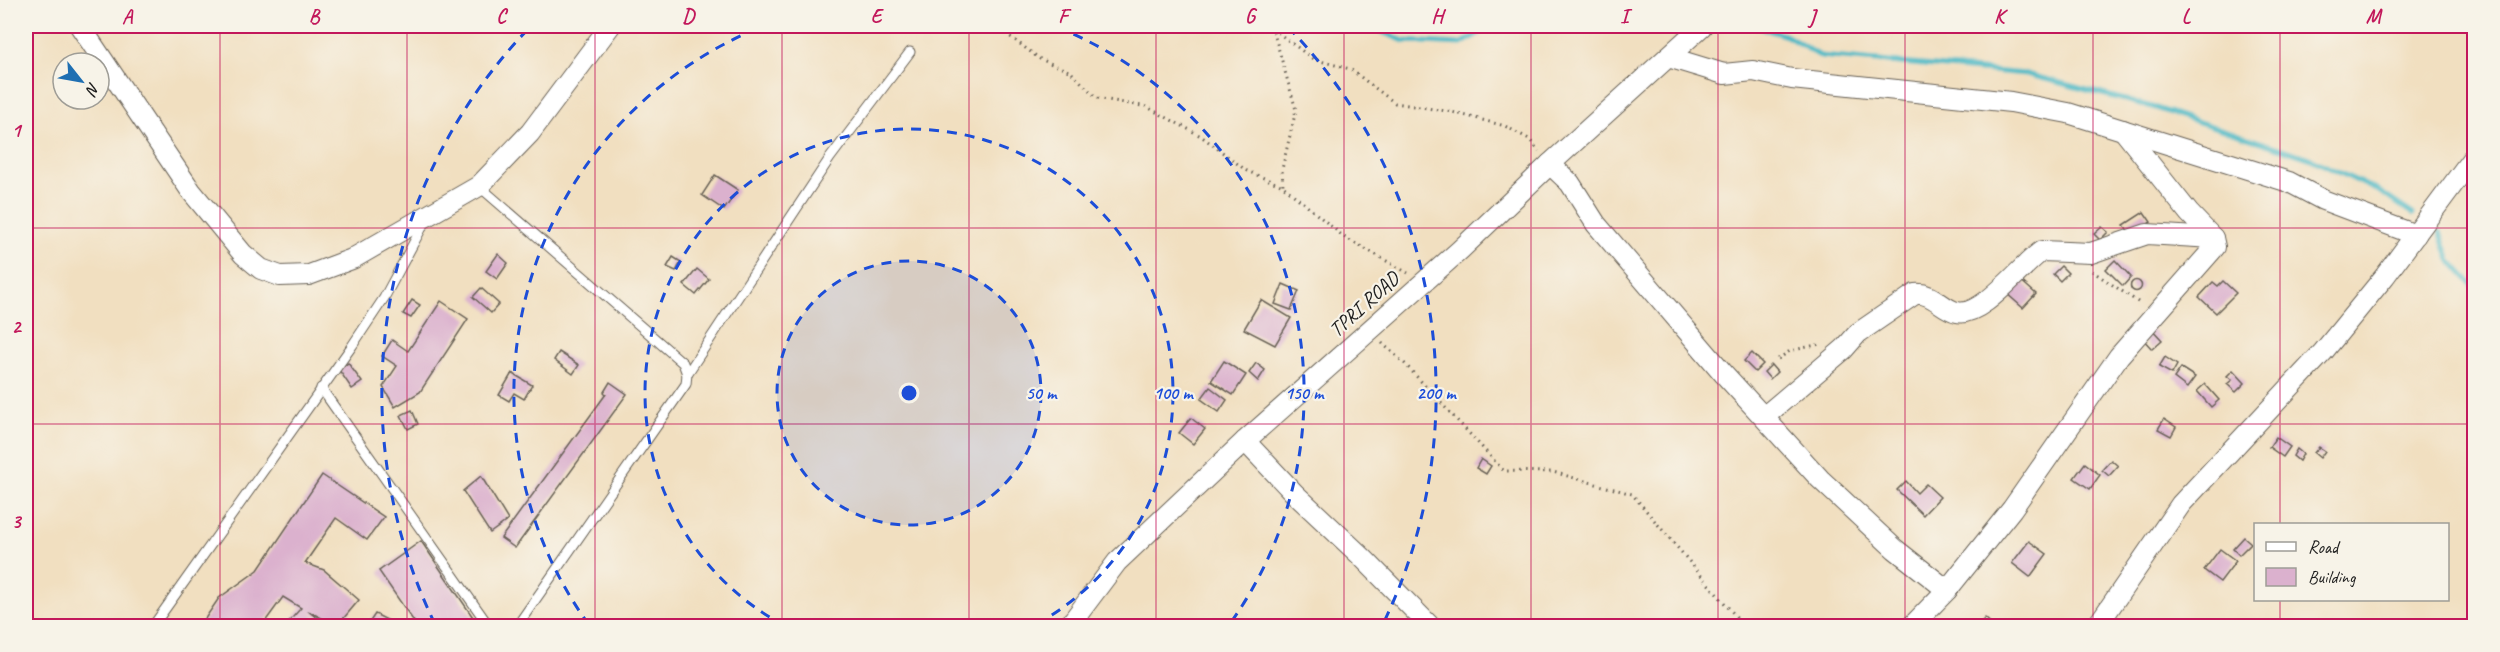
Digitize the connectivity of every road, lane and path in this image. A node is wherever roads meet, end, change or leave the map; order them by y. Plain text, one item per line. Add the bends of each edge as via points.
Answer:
1 (80, 26) edge
2 (610, 26) edge
3 (996, 26) edge
4 (1702, 26) edge
5 (1272, 27) edge
6 (910, 52) dead end
7 (1668, 57) junction
8 (2123, 130) junction
9 (2475, 156) edge
10 (1550, 164) junction
11 (479, 186) junction
12 (1283, 186) junction
13 (429, 215) junction
14 (2416, 236) junction
15 (2213, 238) junction
16 (2084, 268) dead end
17 (1424, 282) junction
18 (2155, 313) junction
19 (1369, 332) junction
20 (1823, 344) dead end
21 (1778, 359) dead end
22 (687, 374) junction
23 (321, 387) junction
24 (1765, 416) junction
25 (1245, 441) junction
26 (1947, 590) junction
27 (153, 627) edge
28 (489, 627) edge
29 (517, 627) edge
30 (1069, 627) edge
31 (1430, 627) edge
32 (1744, 627) edge
33 (1912, 627) edge
34 (2097, 627) edge

1 - 13 street via 191,191 243,254 261,269 280,276 309,275 352,260
2 - 11 street via 530,133
3 - 12 path via 1040,59 1071,72 1097,98 1147,107 1201,136 1246,171
4 - 7 street, TPRI ROAD
5 - 10 path via 1313,59 1350,69 1395,103 1505,126 1529,139
5 - 12 path via 1296,110 1282,169
6 - 22 lane via 830,158
7 - 8 street via 1724,74 1753,71 1792,79 2011,102 2068,113
7 - 10 street, TPRI ROAD
8 - 14 street via 2289,182 2323,200
8 - 15 street
9 - 14 street
10 - 17 street, TPRI ROAD
10 - 24 street via 1570,183 1596,224 1724,374
11 - 13 street
11 - 22 lane via 683,363
12 - 17 path via 1344,237
13 - 23 lane via 384,298
14 - 34 street via 2323,352 2181,504
15 - 18 street via 2215,247 2210,255
15 - 24 street via 2147,234 2091,253 2042,251 1986,301 1964,312 1952,310 1925,294 1915,294 1858,333
16 - 18 path
17 - 19 street, TPRI ROAD
18 - 26 street via 2119,356 2012,509
19 - 25 street, TPRI ROAD
19 - 32 path via 1405,364 1504,471 1553,472 1632,494
20 - 21 path via 1790,351
22 - 29 lane via 686,384
23 - 27 lane
23 - 28 lane
24 - 26 street via 1854,513
25 - 30 street, TPRI ROAD via 1117,562
25 - 31 street
26 - 33 street

